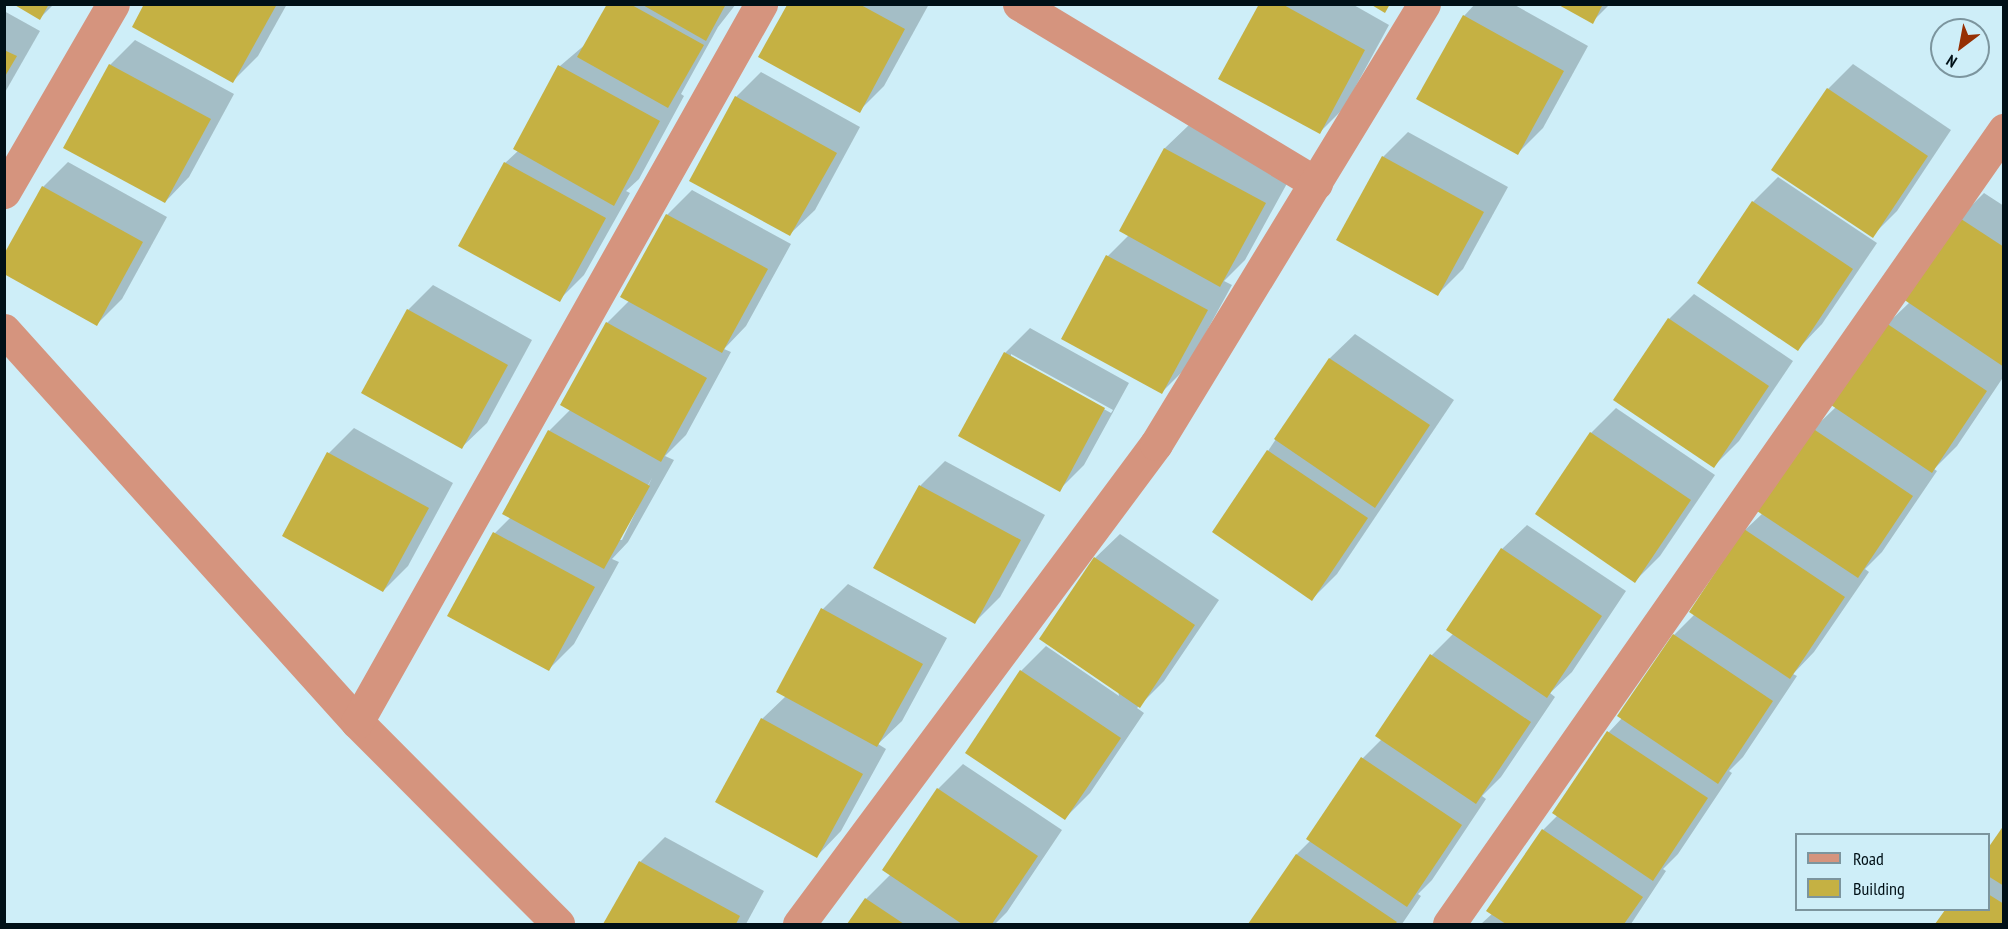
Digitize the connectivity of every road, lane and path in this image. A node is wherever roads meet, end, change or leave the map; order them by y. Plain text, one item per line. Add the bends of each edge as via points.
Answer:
1 (113, 4) edge
2 (760, 4) edge
3 (1019, 4) edge
4 (1424, 4) edge
5 (2004, 130) edge
6 (1316, 183) junction
7 (4, 192) edge
8 (4, 330) edge
9 (357, 722) junction
10 (558, 924) edge
11 (799, 924) edge
12 (1449, 924) edge

1 - 7 street
2 - 9 street
3 - 6 street
4 - 6 street
5 - 12 street
6 - 11 street via 1156,444
8 - 9 street
9 - 10 street

